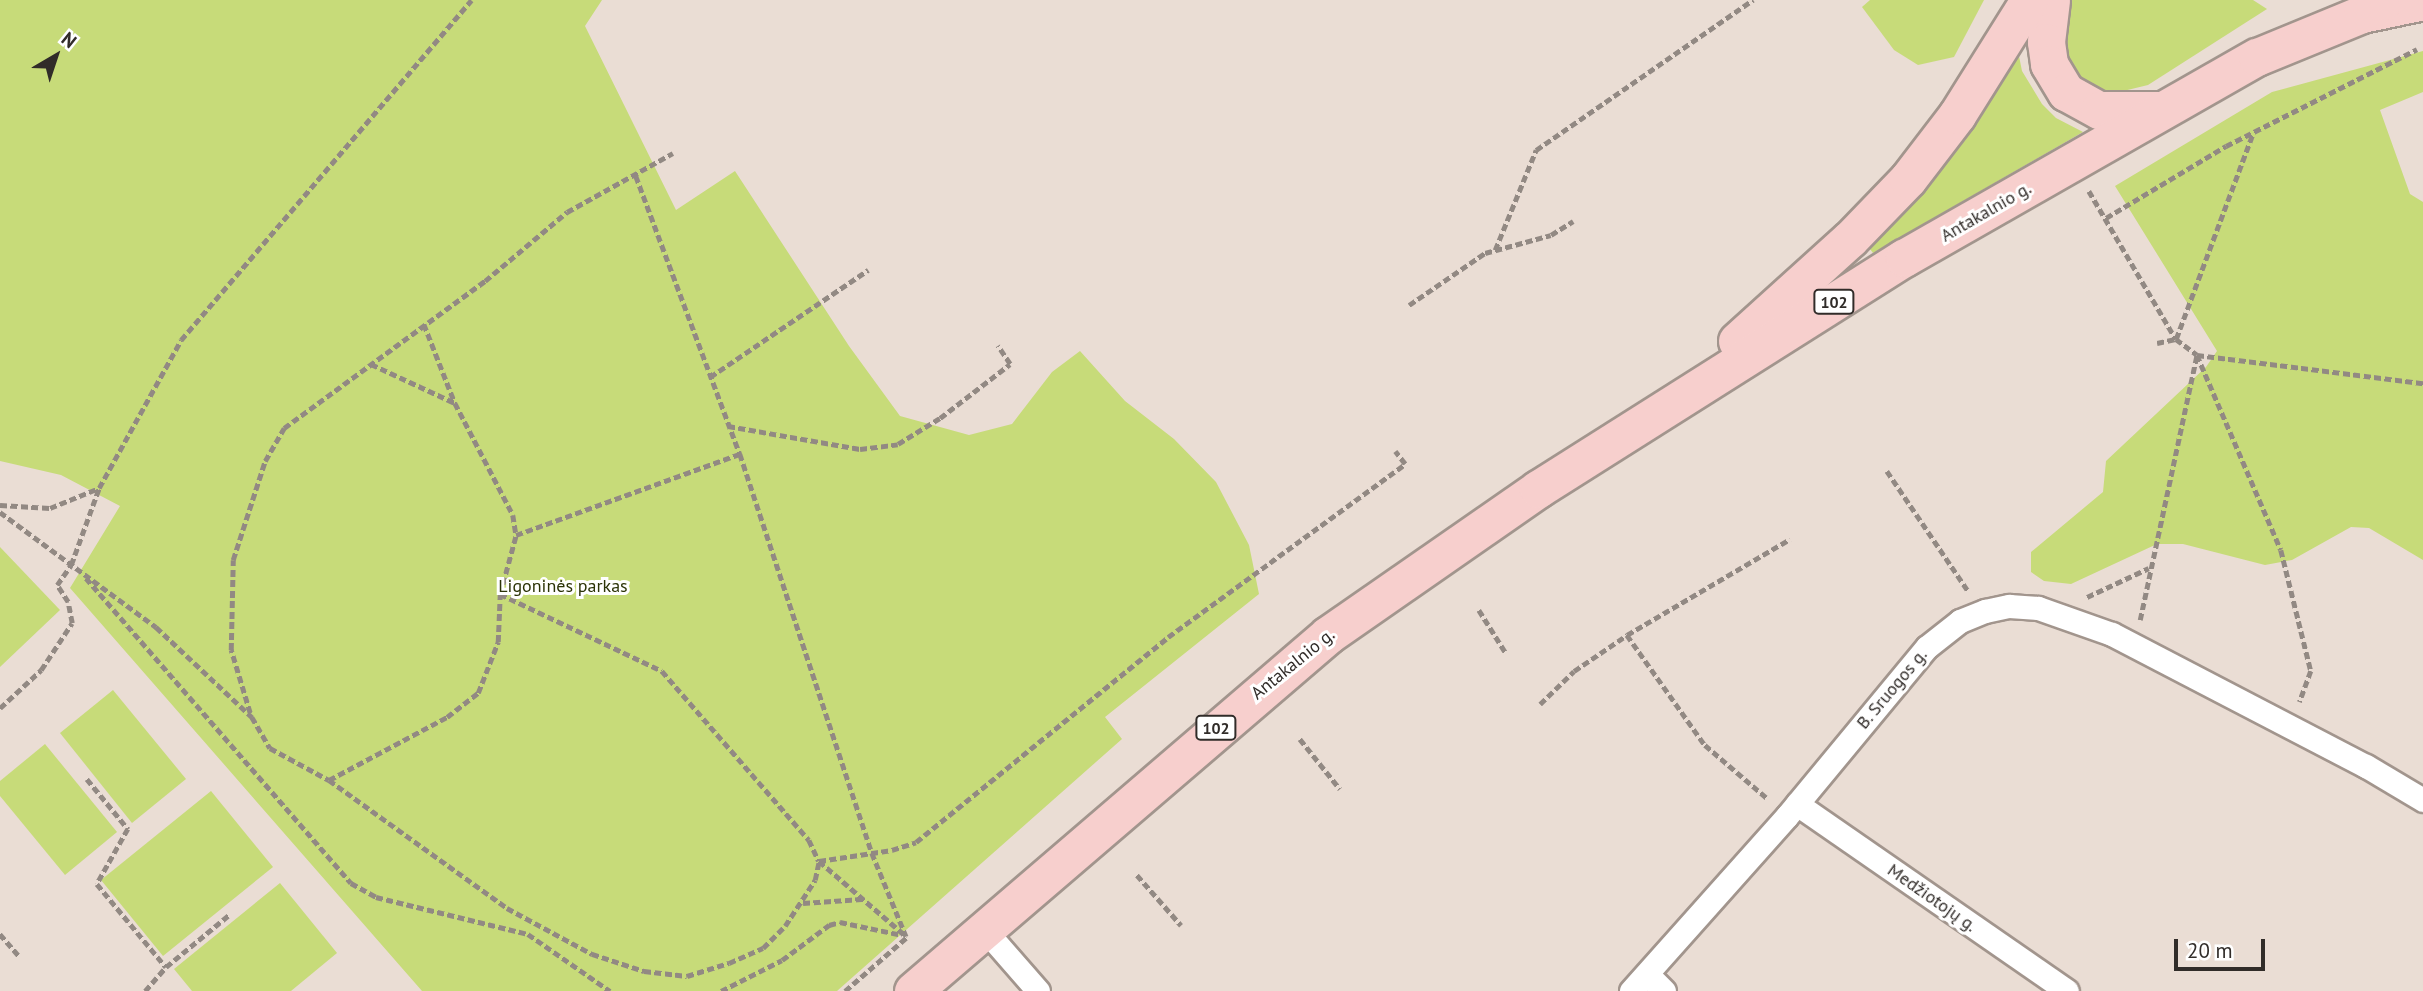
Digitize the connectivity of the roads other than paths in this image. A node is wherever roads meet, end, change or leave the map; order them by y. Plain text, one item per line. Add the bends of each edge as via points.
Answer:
1 (2028, 0) edge
2 (2051, 0) edge
3 (2423, 1) edge
4 (2373, 7) edge
5 (2168, 110) junction
6 (1601, 447) junction
7 (2423, 800) edge
8 (1792, 810) junction
9 (984, 929) junction
10 (1647, 974) junction
11 (913, 991) edge
12 (1038, 991) edge
13 (1631, 991) edge
14 (1664, 991) edge
15 (2067, 991) edge

1 - 6 main road, Antakalnio g. / 102 via 1957,115 1898,189 1850,239 1712,364
2 - 5 main road via 2046,42 2049,64 2066,92 2099,110
3 - 4 main road, Antakalnio g.
4 - 5 main road, Antakalnio g. / 102 via 2257,57
5 - 6 main road, Antakalnio g. / 102 via 1904,258
6 - 9 main road, Antakalnio g. / 102 via 1328,635
7 - 8 street, B. Sruogos g. via 2135,644 2076,618 2009,606 1960,621 1927,647
8 - 10 street, B. Sruogos g.
8 - 15 street, Medžiotojų g.
9 - 11 main road, Antakalnio g. / 102
9 - 12 street
10 - 13 street, B. Sruogos g.
10 - 14 street

